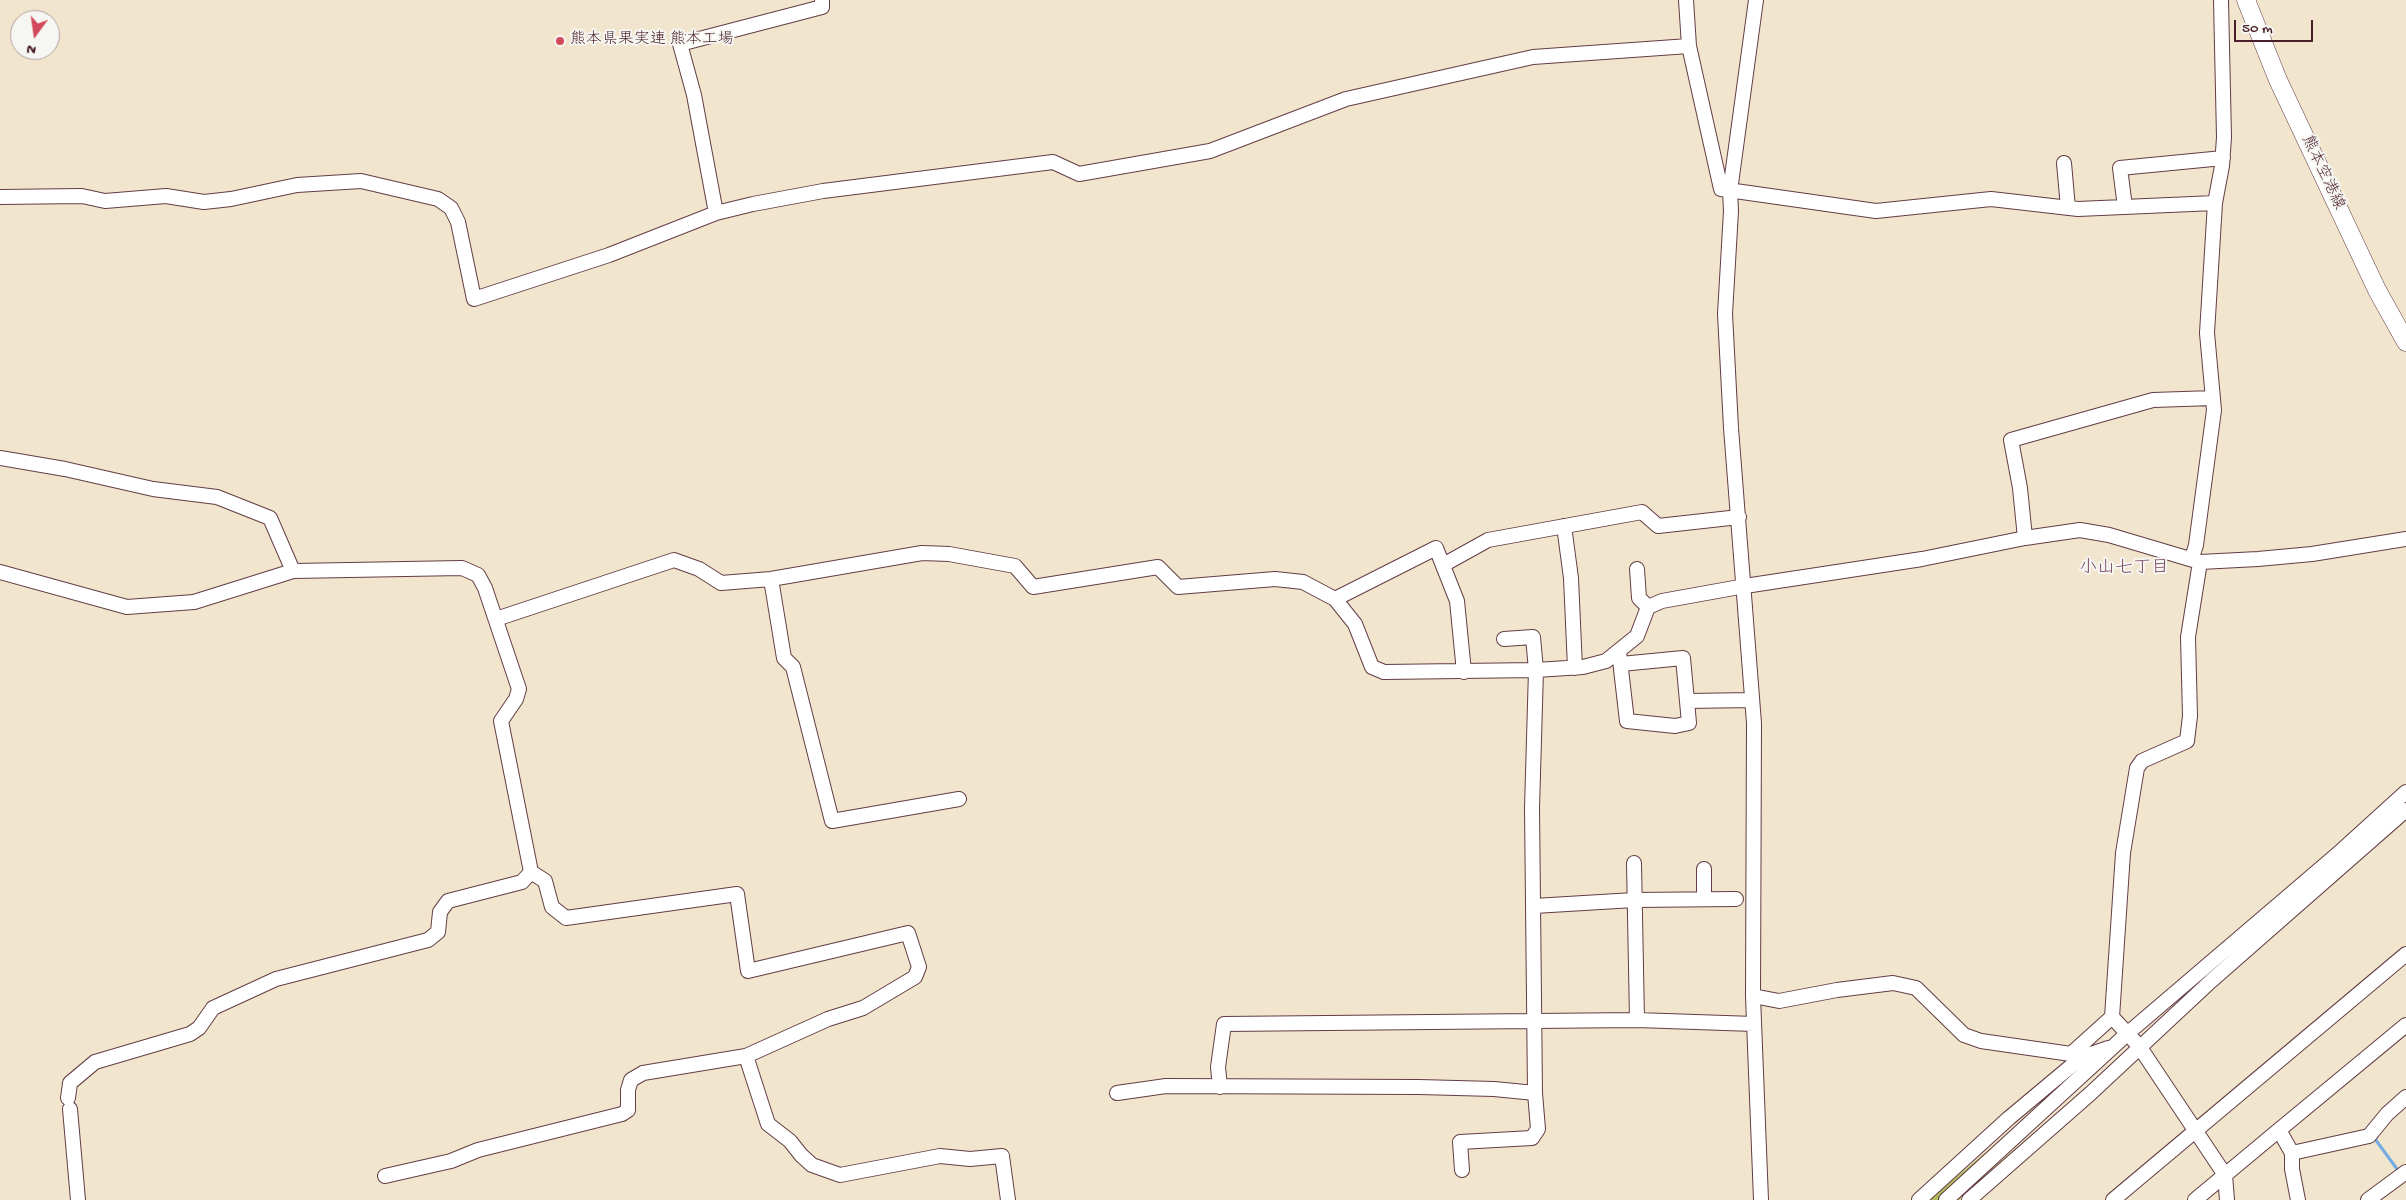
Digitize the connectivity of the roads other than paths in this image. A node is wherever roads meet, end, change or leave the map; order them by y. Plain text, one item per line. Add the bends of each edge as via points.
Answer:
1 (822, 0) edge
2 (1686, 0) edge
3 (1756, 0) edge
4 (2221, 0) edge
5 (2246, 0) edge
6 (1689, 46) junction
7 (2223, 158) junction
8 (2064, 163) dead end
9 (1730, 191) junction
10 (0, 197) edge
11 (2215, 203) junction
12 (2125, 207) junction
13 (2068, 208) junction
14 (716, 213) junction
15 (2406, 342) edge
16 (2213, 398) junction
17 (0, 458) edge
18 (1739, 517) junction
19 (1564, 526) junction
20 (2025, 538) junction
21 (2406, 539) edge
22 (2196, 560) junction
23 (1443, 565) junction
24 (1637, 568) dead end
25 (293, 571) junction
26 (0, 572) edge
27 (771, 579) junction
28 (1745, 586) junction
29 (1335, 599) junction
30 (1648, 607) junction
31 (496, 619) junction
32 (1504, 639) dead end
33 (1620, 658) junction
34 (1575, 668) junction
35 (1536, 670) junction
36 (1464, 672) junction
37 (1752, 700) junction
38 (1687, 701) junction
39 (2406, 792) edge
40 (959, 799) dead end
41 (2406, 810) edge
42 (1634, 863) dead end
43 (1704, 869) dead end
44 (531, 872) junction
45 (1736, 899) dead end
46 (1634, 900) junction
47 (1704, 900) junction
48 (1534, 906) junction
49 (2406, 954) edge
50 (1753, 996) junction
51 (2112, 1016) junction
52 (1637, 1020) junction
53 (1535, 1021) junction
54 (1754, 1024) junction
55 (2406, 1025) edge
56 (2128, 1033) junction
57 (2114, 1046) junction
58 (2139, 1046) junction
59 (746, 1056) junction
60 (1220, 1087) junction
61 (1117, 1093) dead end
62 (1535, 1093) junction
63 (2406, 1097) edge
64 (2194, 1130) junction
65 (2278, 1130) junction
66 (2292, 1153) junction
67 (1462, 1170) dead end
68 (2406, 1172) edge
69 (2225, 1175) junction
70 (385, 1176) dead end
71 (78, 1200) edge
72 (1008, 1200) edge
73 (1761, 1200) edge
74 (1919, 1200) edge
75 (1946, 1200) edge
76 (1969, 1200) edge
77 (2113, 1200) edge
78 (2196, 1200) edge
79 (2228, 1200) edge
80 (2298, 1200) edge
81 (2368, 1200) edge

1 - 14 street via 822,7 680,44 694,95
2 - 6 street
3 - 9 street
4 - 7 street
5 - 15 main road, 熊本空港線 via 2278,80 2377,290
6 - 9 street via 1721,189
6 - 14 street via 1533,57 1346,99 1210,151 1079,174 1053,162 823,191
7 - 11 street
7 - 12 street via 2120,168
8 - 13 street
9 - 13 street via 1876,211 1991,199
9 - 18 street via 1725,314
10 - 14 street via 82,196 105,200 166,196 204,202 297,185 360,181 438,199 452,208 458,222 474,299 609,255
11 - 12 street
11 - 16 street via 2207,333
12 - 13 street
16 - 20 street via 2153,400 2011,440
16 - 22 street
17 - 25 street via 153,489 217,497 270,518
18 - 19 street via 1658,526 1642,512
18 - 28 street
19 - 23 street via 1488,540
19 - 34 street via 1571,578
20 - 22 street via 2080,530
20 - 28 street via 1922,559
21 - 22 street via 2303,554
22 - 51 street via 2188,637 2190,716 2187,741 2142,760 2136,774 2123,853
23 - 29 street via 1436,548
23 - 36 street via 1457,601
24 - 30 street via 1639,598
25 - 26 street via 194,602 127,607
25 - 31 street via 462,568 478,574
27 - 29 street via 922,553 949,554 1015,566 1033,587 1158,567 1178,587 1276,579 1303,582
27 - 31 street via 721,583 674,560
27 - 40 street via 784,658 793,666 832,821
28 - 30 street via 1662,601
28 - 37 street
29 - 36 street via 1355,624 1372,668 1384,672
30 - 33 street via 1637,636
31 - 44 street via 519,689 501,721
32 - 35 street via 1533,637
33 - 34 street
33 - 38 street via 1683,658
33 - 38 street via 1627,721 1675,726 1689,723
34 - 35 street
35 - 36 street
35 - 48 street via 1532,808
37 - 38 street
37 - 50 street
39 - 56 street
41 - 58 street
42 - 46 street
43 - 47 street
44 - 59 street via 545,881 552,907 566,918 737,894 748,971 908,933 919,967 915,977 863,1008 828,1019
44 - 71 street via 522,882 448,901 440,912 438,932 428,940 276,979 213,1008 199,1028 190,1034 95,1062 70,1083
45 - 47 street
46 - 47 street
46 - 48 street
46 - 52 street
48 - 53 street
49 - 64 street
50 - 51 street via 1779,1002 1893,983 1916,988 1964,1035 1980,1041 2071,1054
50 - 54 street
51 - 56 street
52 - 53 street
52 - 54 street
53 - 60 street via 1224,1024 1218,1067
53 - 62 street
54 - 73 street
55 - 65 street
56 - 57 street
56 - 58 street
57 - 74 street via 2082,1057
57 - 75 street
58 - 64 street
58 - 76 street via 2091,1094
59 - 70 street via 642,1073 631,1080 628,1110 622,1114
59 - 72 street via 768,1124 790,1141 812,1165 840,1175 940,1156 970,1159 1002,1156
60 - 61 street via 1166,1086
60 - 62 street via 1419,1087
62 - 67 street via 1538,1129 1532,1138 1460,1142
63 - 66 street via 2369,1136
64 - 69 street
64 - 77 street
65 - 66 street
65 - 69 street
66 - 80 street
68 - 81 street
69 - 78 street
69 - 79 street

